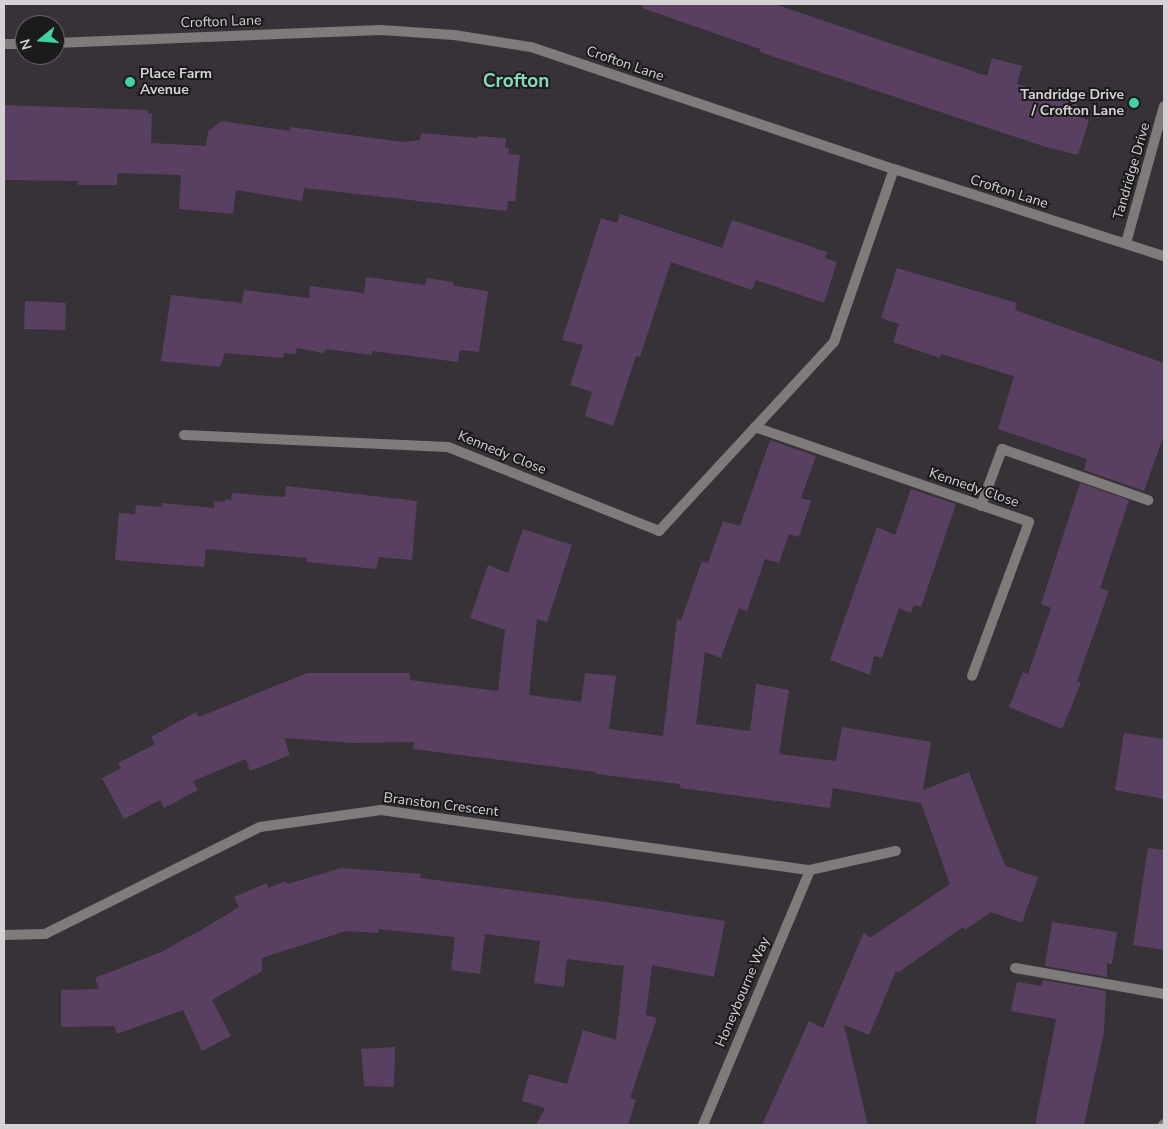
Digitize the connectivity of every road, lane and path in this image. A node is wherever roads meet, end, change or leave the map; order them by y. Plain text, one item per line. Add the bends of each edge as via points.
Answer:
1 (65, 43) edge
2 (1164, 106) edge
3 (894, 169) junction
4 (1126, 243) junction
5 (1164, 256) edge
6 (754, 427) junction
7 (184, 435) dead end
8 (1148, 500) dead end
9 (981, 506) junction
10 (972, 676) dead end
11 (896, 852) dead end
12 (810, 870) junction
13 (4, 934) edge
14 (1015, 968) dead end
15 (1164, 994) edge
16 (702, 1125) edge

1 - 3 street, Crofton Lane via 382,30 454,35 531,47
2 - 4 street, Tandridge Drive
3 - 4 street, Crofton Lane
3 - 6 street, Kennedy Close via 834,342
4 - 5 street, Crofton Lane
6 - 7 street, Kennedy Close via 659,531 448,446
6 - 9 street, Kennedy Close
8 - 9 street via 1002,449
9 - 10 street, Kennedy Close via 1029,522
11 - 12 street, Branston Crescent
12 - 13 street, Branston Crescent via 381,810 260,827 46,934
12 - 16 street, Honeybourne Way
14 - 15 street

